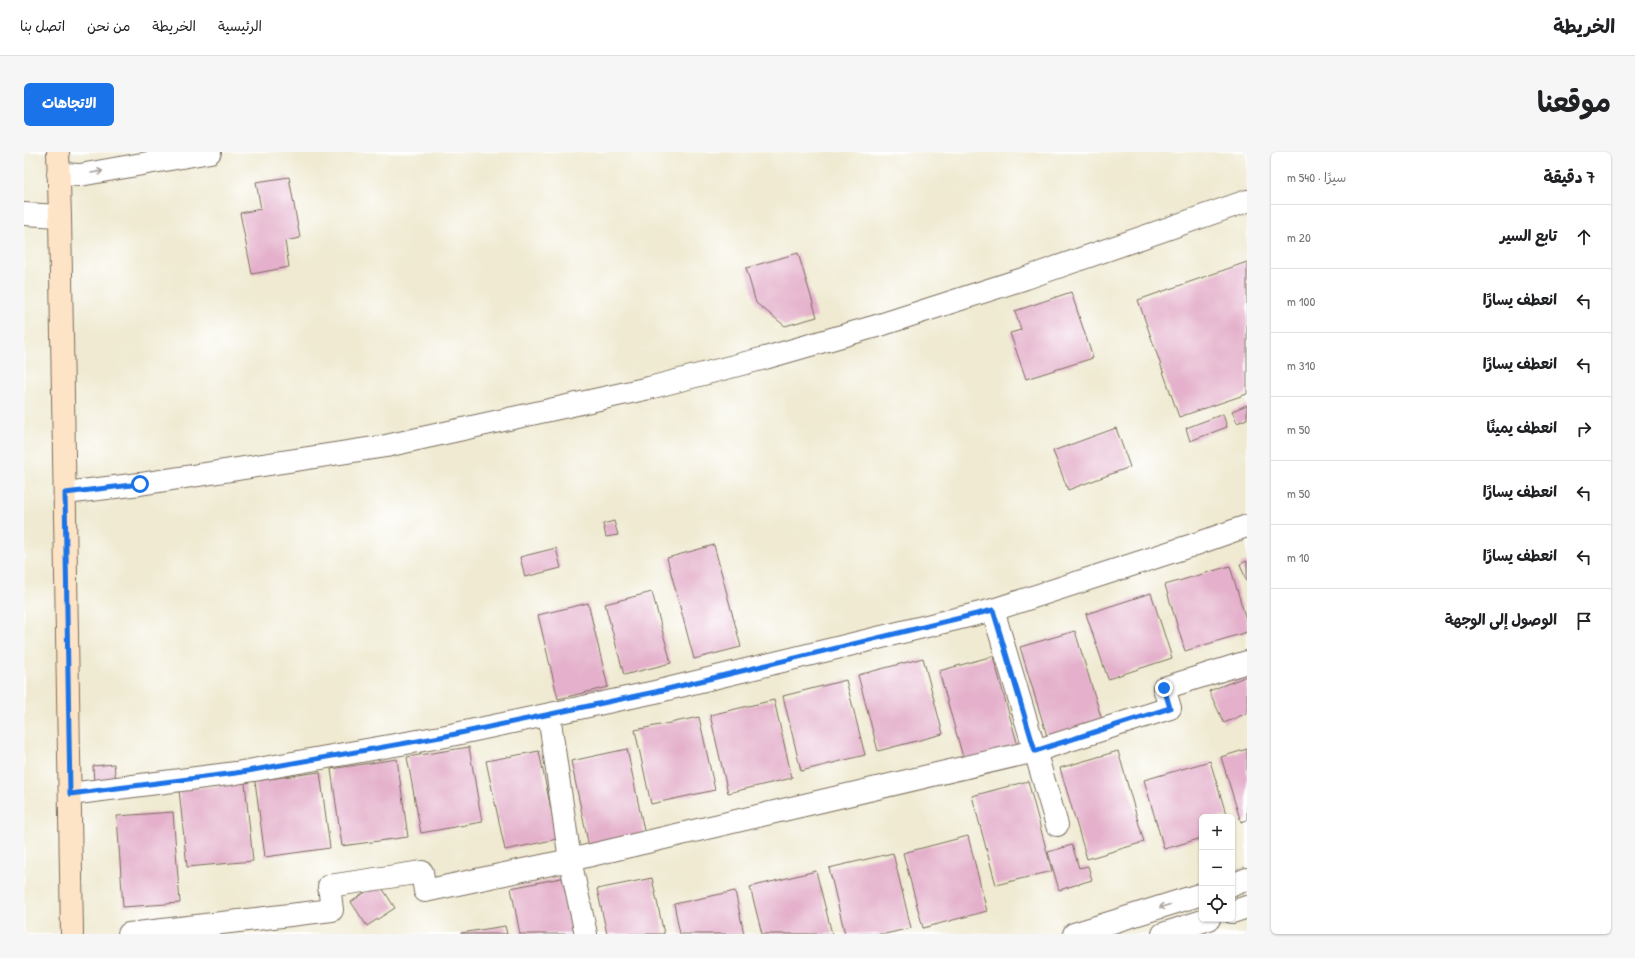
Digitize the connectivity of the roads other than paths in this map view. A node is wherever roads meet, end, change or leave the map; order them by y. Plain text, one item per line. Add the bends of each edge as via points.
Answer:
1 (58, 152) edge
2 (210, 152) edge
3 (58, 174) junction
4 (1247, 201) edge
5 (24, 214) edge
6 (60, 216) junction
7 (65, 493) junction
8 (1247, 526) edge
9 (993, 610) junction
10 (1247, 662) edge
11 (550, 714) junction
12 (1035, 751) junction
13 (70, 794) junction
14 (1057, 825) dead end
15 (570, 860) junction
16 (1247, 880) edge
17 (1235, 884) edge
18 (1199, 895) edge
19 (1247, 907) edge
20 (1235, 911) edge
21 (1200, 922) edge
22 (72, 934) edge
23 (129, 934) edge
24 (586, 934) edge
25 (1074, 934) edge
26 (1163, 934) edge

1 - 3 street
3 -> 2 street via 80,175
3 - 6 street
4 - 7 street via 880,326 649,388 386,446
5 - 6 street
6 - 7 street
7 - 13 street
8 - 9 street
9 - 11 street via 655,692
9 - 12 street
10 - 12 street via 1164,688 1170,708
11 - 13 street via 446,736 236,773
11 - 15 street
12 - 14 street
12 - 15 street
13 - 22 street
15 - 23 street via 425,891 422,872 329,886 332,910
15 - 24 street
16 - 17 street
18 -> 25 street
19 - 20 street
21 - 26 street

